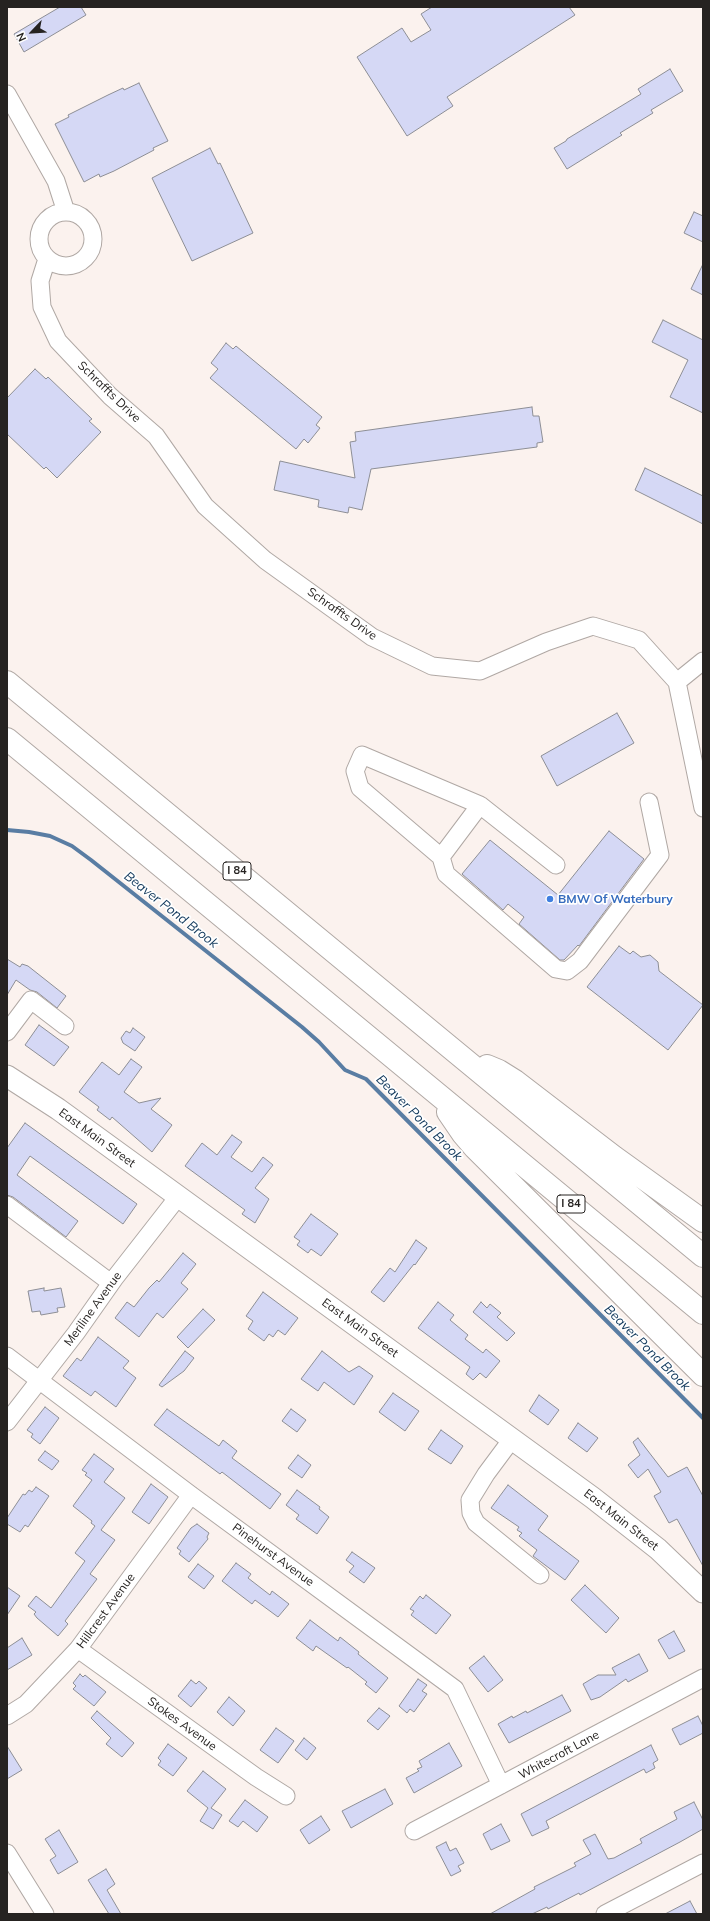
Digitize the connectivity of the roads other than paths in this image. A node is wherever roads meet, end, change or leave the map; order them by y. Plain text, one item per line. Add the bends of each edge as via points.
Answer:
1 (7, 94) edge
2 (66, 212) junction
3 (47, 259) junction
4 (703, 661) edge
5 (7, 682) edge
6 (677, 682) junction
7 (7, 739) edge
8 (648, 802) dead end
9 (480, 805) junction
10 (703, 808) edge
11 (441, 857) junction
12 (556, 865) dead end
13 (65, 1026) dead end
14 (7, 1032) edge
15 (466, 1061) junction
16 (7, 1076) edge
17 (438, 1095) junction
18 (178, 1197) junction
19 (7, 1205) edge
20 (703, 1221) edge
21 (703, 1256) edge
22 (111, 1283) junction
23 (703, 1313) edge
24 (7, 1356) edge
25 (703, 1375) edge
26 (40, 1380) junction
27 (7, 1422) edge
28 (512, 1439) junction
29 (191, 1495) junction
30 (540, 1575) dead end
31 (703, 1592) edge
32 (78, 1649) junction
33 (703, 1678) edge
34 (7, 1716) edge
35 (501, 1785) junction
36 (286, 1796) dead end
37 (414, 1831) dead end
38 (7, 1853) edge
39 (703, 1863) edge
40 (45, 1914) edge
41 (605, 1914) edge

1 - 2 street via 56,181
2 - 3 street via 49,218 39,233 41,251
2 - 3 street via 79,216 89,226 91,249 79,262 71,266 54,264
3 - 6 street, Schraffts Drive via 40,281 42,307 58,341 110,396 156,436 205,506 265,560 372,637 432,666 480,671 546,642 593,626 639,640
4 - 6 street
5 - 15 highway, I 84
6 - 10 street
7 - 17 highway, I 84
8 - 11 street via 660,855 580,961 567,971 556,969 446,874
9 - 11 street
9 - 11 street via 362,755 355,771 360,788
9 - 12 street
13 - 14 street via 31,1000
15 - 20 highway via 491,1067 506,1074
15 - 21 highway, I 84
16 - 18 main road, East Main Street via 58,1109
17 - 23 highway, I 84
17 - 25 highway via 454,1123 475,1148
18 - 22 street, Meriline Avenue
18 - 28 main road, East Main Street
19 - 22 street
22 - 26 street, Meriline Avenue
24 - 26 street, Pinehurst Avenue
26 - 27 street, Meriline Avenue
26 - 29 street, Pinehurst Avenue
28 - 30 street via 470,1500 471,1512 476,1523
28 - 31 main road, East Main Street via 631,1527 678,1566
29 - 32 street, Hillcrest Avenue
29 - 35 street, Pinehurst Avenue via 455,1689
32 - 34 street, Hillcrest Avenue via 26,1704
32 - 36 street, Stokes Avenue via 256,1778
33 - 35 street, Whitecroft Lane
35 - 37 street, Whitecroft Lane
38 - 40 street
39 - 41 street

